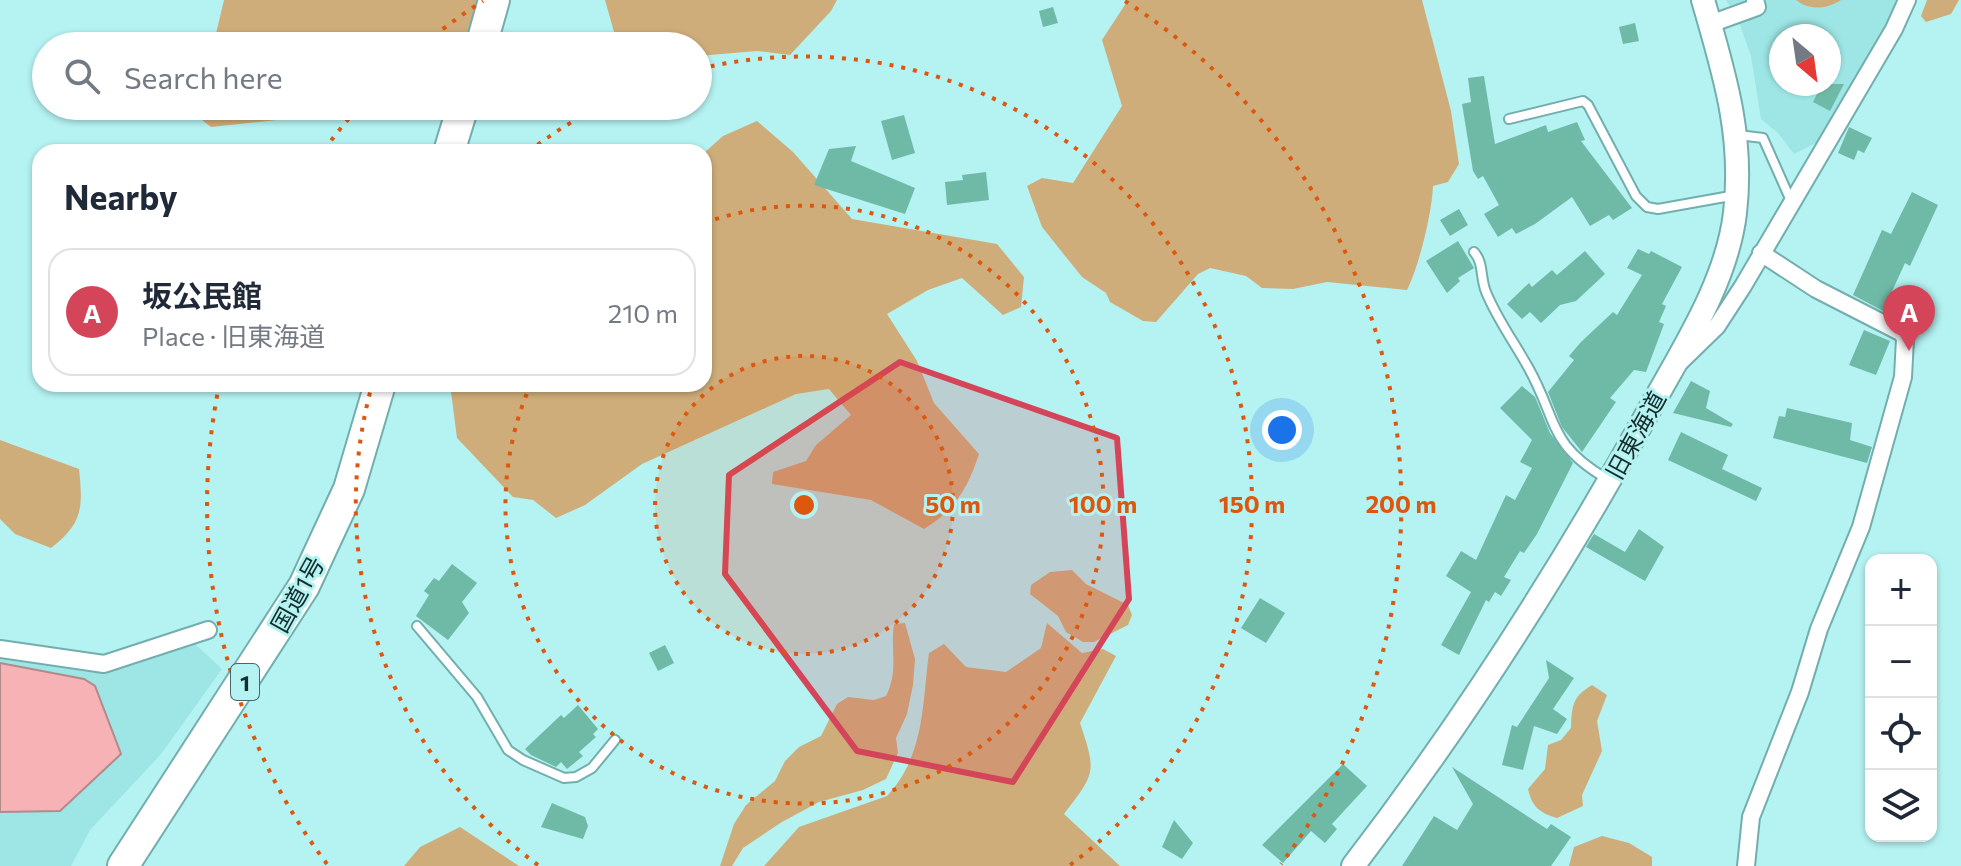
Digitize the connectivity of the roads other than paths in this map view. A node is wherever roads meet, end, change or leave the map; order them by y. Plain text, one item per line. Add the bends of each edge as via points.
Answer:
1 (494, 0) edge
2 (1703, 0) edge
3 (1755, 0) edge
4 (1907, 0) edge
5 (1710, 24) junction
6 (485, 32) edge
7 (1509, 119) dead end
8 (459, 120) edge
9 (1738, 135) junction
10 (451, 144) edge
11 (1737, 195) junction
12 (1791, 201) junction
13 (1474, 252) dead end
14 (1761, 253) junction
15 (1673, 368) junction
16 (378, 392) edge
17 (1610, 480) junction
18 (417, 626) dead end
19 (208, 630) dead end
20 (0, 649) edge
21 (615, 740) dead end
22 (123, 866) edge
23 (1353, 866) edge
24 (1746, 866) edge

1 - 6 highway
2 - 5 street
3 - 5 street via 1757,7
4 - 12 street, 旧東海道
5 - 9 street
7 - 11 lane via 1583,101 1647,207
8 - 10 highway
9 - 11 street
9 - 12 lane via 1763,138
11 - 15 street via 1715,284
12 - 14 street, 旧東海道
13 - 17 lane via 1486,292 1531,371 1562,444
14 - 15 street, 旧東海道 via 1717,326
14 - 24 street via 1905,339 1903,377 1861,527 1751,817
15 - 17 street, 旧東海道
16 - 22 highway, 国道1号 / 1 via 349,489 304,586
17 - 23 street, 旧東海道 via 1543,594 1426,771
18 - 21 lane via 477,697 508,750 523,760 564,778 576,777 592,768
19 - 20 street via 104,664

